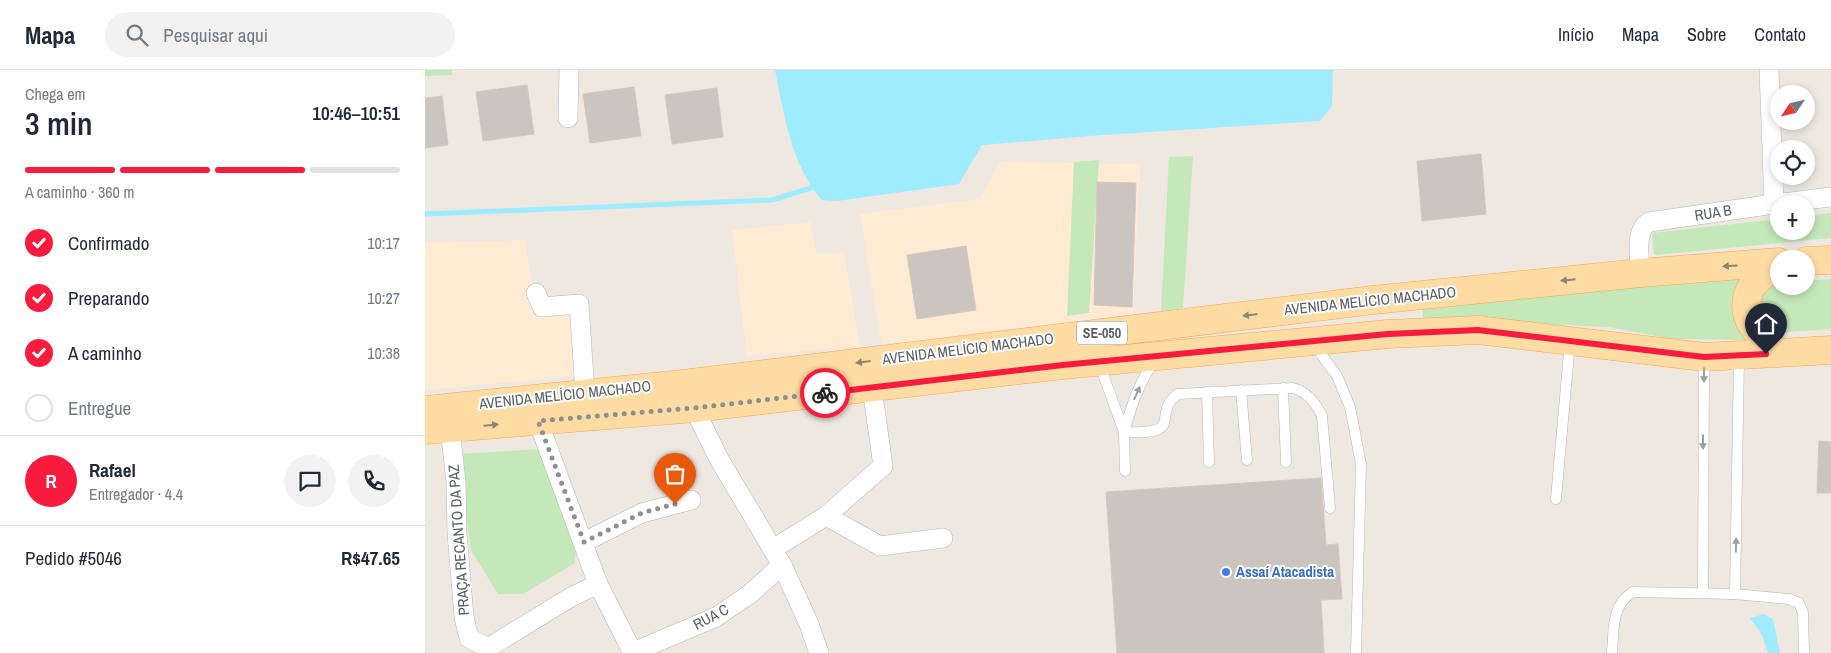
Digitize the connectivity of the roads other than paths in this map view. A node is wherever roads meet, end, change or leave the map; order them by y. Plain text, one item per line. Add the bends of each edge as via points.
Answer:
1 (569, 70) edge
2 (1769, 70) edge
3 (568, 118) dead end
4 (1774, 195) edge
5 (1831, 197) edge
6 (1815, 199) edge
7 (1770, 205) edge
8 (1831, 260) edge
9 (1815, 261) edge
10 (1770, 264) edge
11 (1770, 270) edge
12 (1640, 273) junction
13 (536, 293) dead end
14 (1570, 340) junction
15 (1312, 342) junction
16 (1831, 350) edge
17 (1779, 353) junction
18 (1739, 355) junction
19 (1158, 356) junction
20 (1704, 357) junction
21 (1099, 362) junction
22 (872, 388) junction
23 (1283, 388) junction
24 (1241, 390) junction
25 (1207, 392) junction
26 (585, 393) junction
27 (694, 408) junction
28 (425, 410) edge
29 (538, 421) junction
30 (438, 429) edge
31 (1123, 432) junction
32 (1247, 460) dead end
33 (1209, 462) dead end
34 (1286, 462) dead end
35 (1125, 471) dead end
36 (1556, 499) dead end
37 (691, 500) dead end
38 (1330, 508) dead end
39 (826, 516) junction
40 (943, 538) dead end
41 (584, 542) junction
42 (777, 557) junction
43 (598, 584) junction
44 (1703, 592) junction
45 (1735, 594) junction
46 (632, 653) edge
47 (819, 653) edge
48 (1356, 653) edge
49 (1612, 653) edge
50 (1804, 653) edge

1 - 3 street
2 - 4 street
5 - 6 street, RUA B
7 - 12 street, RUA B via 1649,222 1640,232
8 - 9 main road
10 -> 12 main road, AVENIDA MELÍCIO MACHADO / SE-050
11 - 17 main road via 1750,289 1748,317 1758,336
12 -> 26 main road, AVENIDA MELÍCIO MACHADO / SE-050 via 1373,300 683,384
13 - 26 street via 542,307 579,304
14 - 15 main road, AVENIDA MELÍCIO MACHADO / SE-050 via 1478,330
14 - 20 main road, AVENIDA MELÍCIO MACHADO / SE-050
14 - 36 lane
15 - 19 main road, AVENIDA MELÍCIO MACHADO / SE-050
15 - 48 lane via 1337,376 1350,407 1361,464
16 - 17 main road, AVENIDA MELÍCIO MACHADO / SE-050
17 - 18 main road, AVENIDA MELÍCIO MACHADO / SE-050
18 - 20 main road, AVENIDA MELÍCIO MACHADO / SE-050
45 -> 18 lane
19 - 21 main road, AVENIDA MELÍCIO MACHADO / SE-050
31 -> 19 lane via 1144,378
20 -> 44 lane
21 - 22 main road, AVENIDA MELÍCIO MACHADO / SE-050
21 - 31 lane
22 - 27 main road, AVENIDA MELÍCIO MACHADO / SE-050
22 - 39 street, RUA C via 883,466
23 - 24 lane
23 - 34 lane
23 - 38 lane via 1303,392 1316,404 1322,416
24 - 25 lane
24 - 32 lane
25 - 31 lane via 1178,394 1171,399 1166,408 1165,422 1159,429
25 - 33 lane
26 - 28 main road, AVENIDA MELÍCIO MACHADO / SE-050
27 - 29 main road, AVENIDA MELÍCIO MACHADO / SE-050
27 - 42 street via 719,459
30 -> 29 main road, AVENIDA MELÍCIO MACHADO / SE-050
29 - 41 street
30 - 43 street, PRAÇA RECANTO DA PAZ via 456,482 457,533 464,617 469,638 488,648
31 - 35 lane
37 - 41 street via 642,513
39 - 40 street via 880,546
39 - 42 street, RUA C
41 - 43 street
42 - 46 street, RUA C via 750,594 717,617
42 - 47 street
43 - 46 street
44 - 45 lane
44 - 49 lane via 1633,592 1624,597 1615,618
45 - 50 lane via 1789,599 1799,603 1803,613

